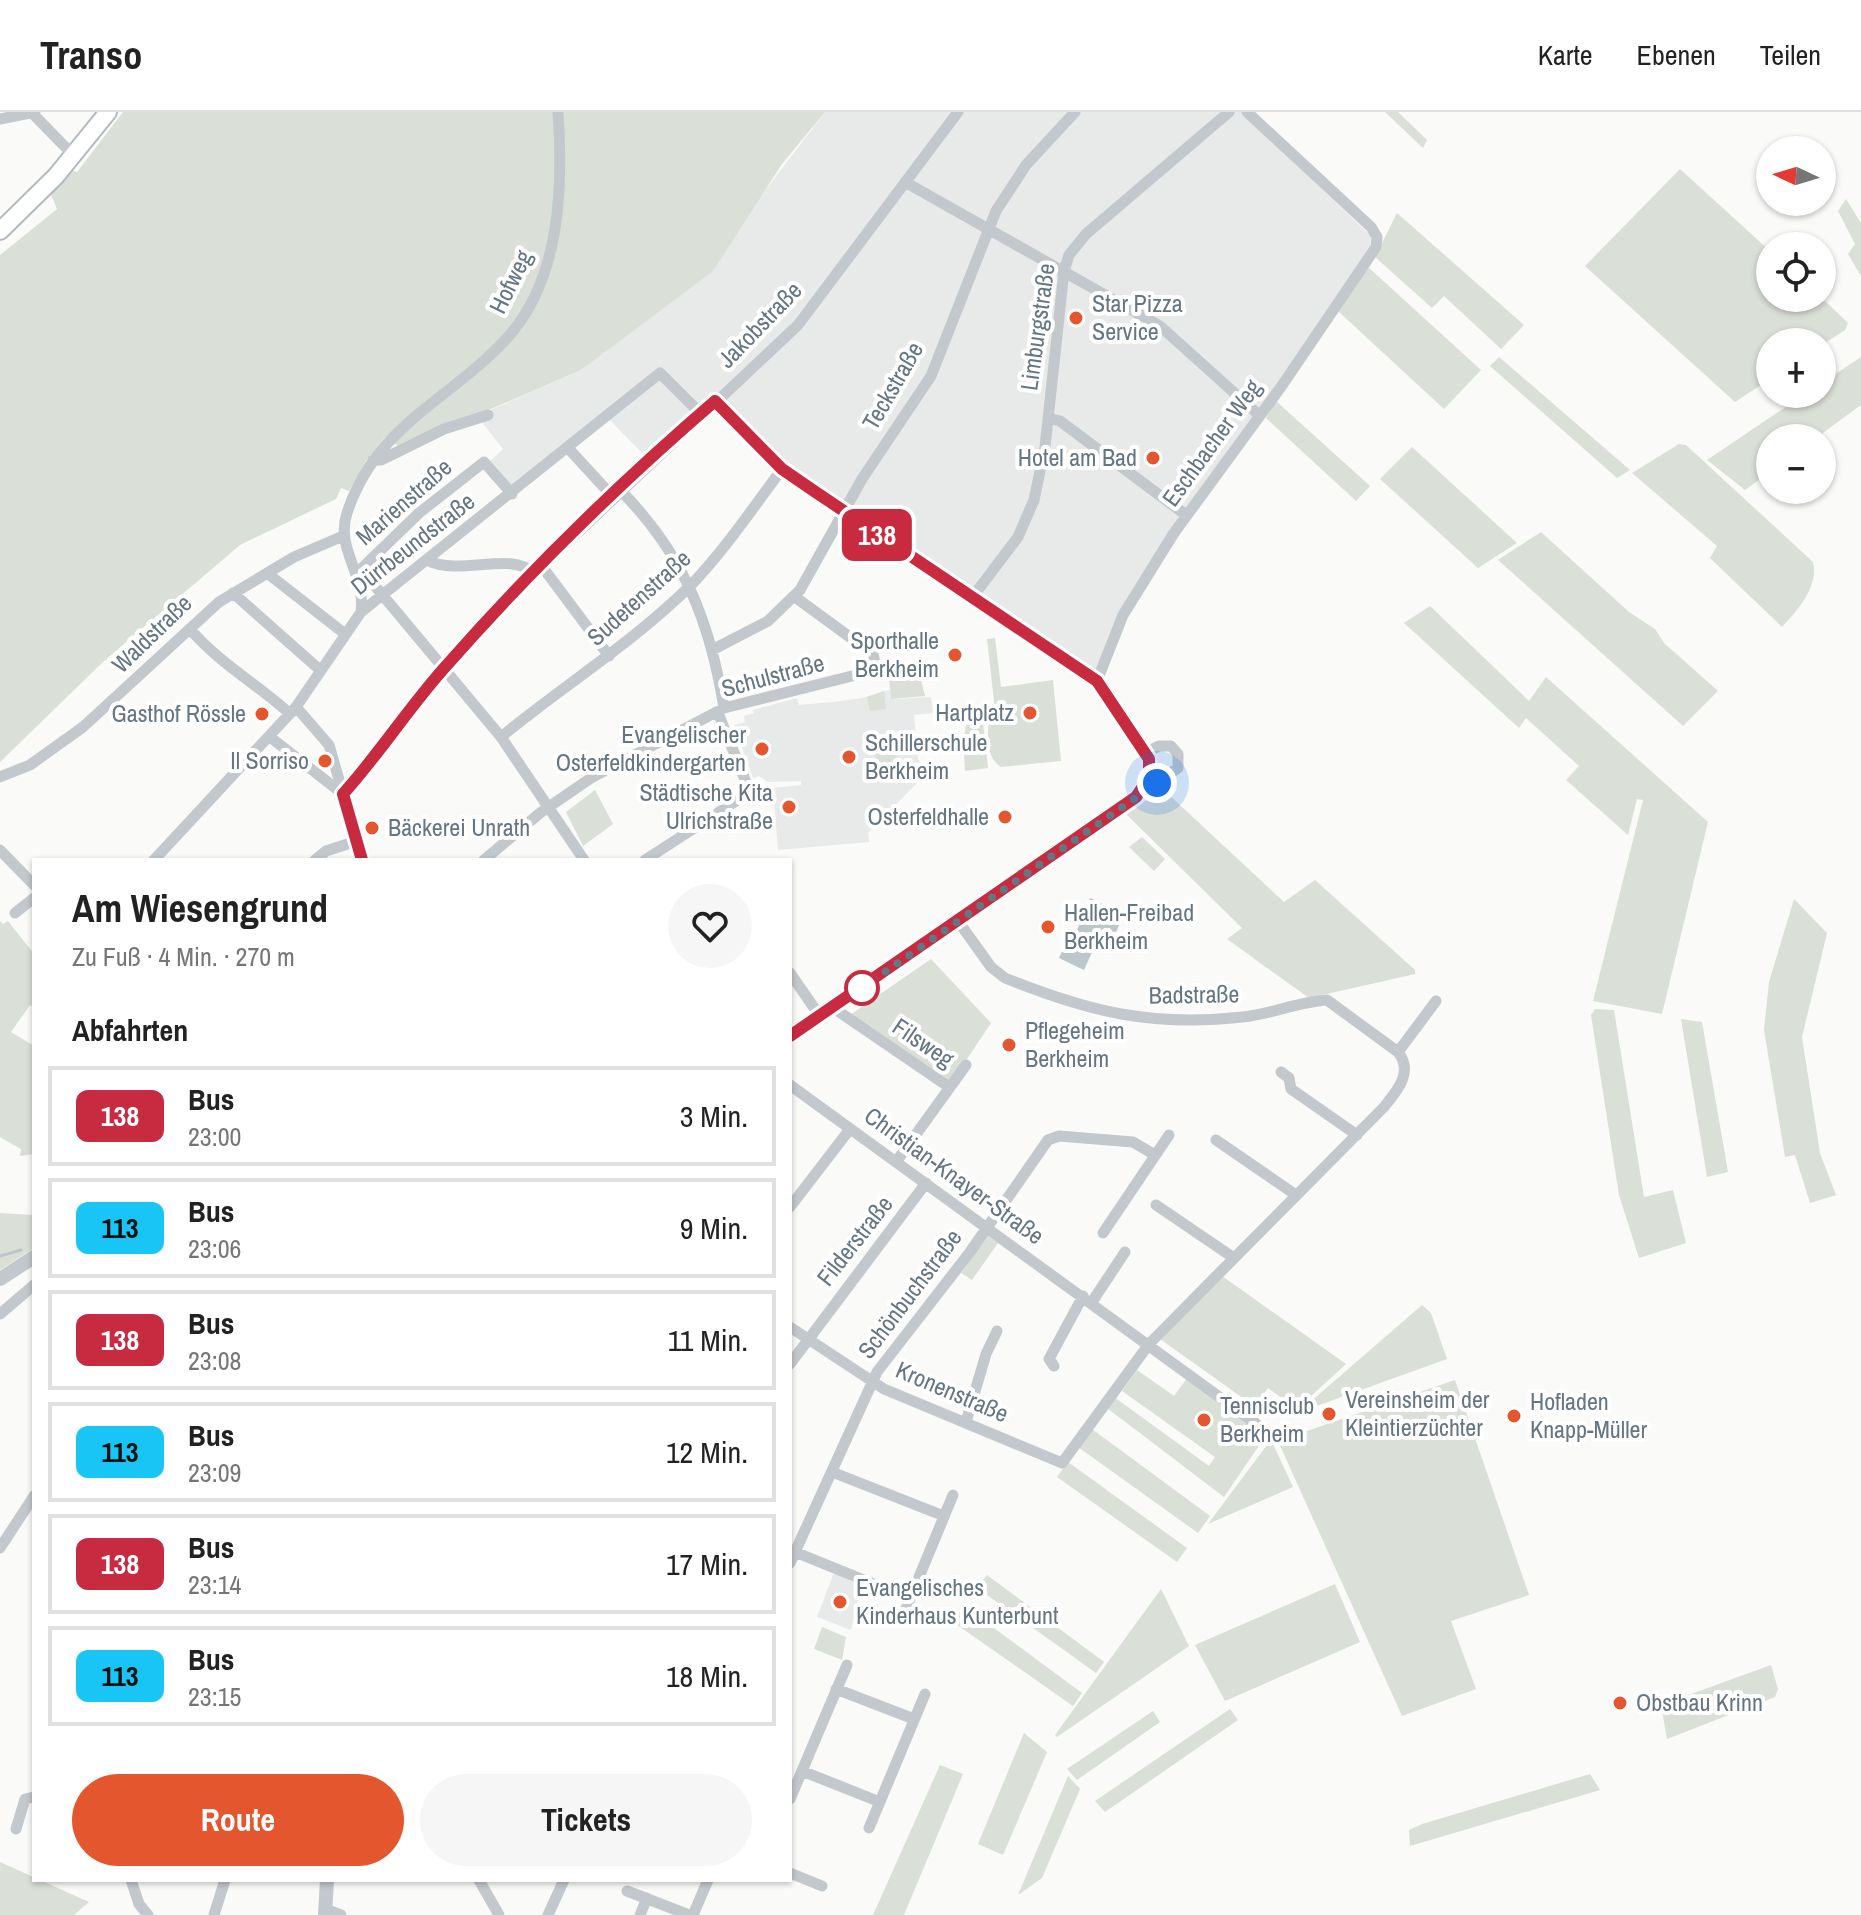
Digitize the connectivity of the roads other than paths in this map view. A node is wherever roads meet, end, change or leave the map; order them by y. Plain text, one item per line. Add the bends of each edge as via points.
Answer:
1 (108, 112) edge
2 (558, 112) edge
3 (958, 112) edge
4 (1075, 112) edge
5 (1229, 112) edge
6 (1247, 112) edge
7 (34, 113) edge
8 (0, 119) edge
9 (74, 156) junction
10 (905, 182) junction
11 (988, 228) junction
12 (0, 231) edge
13 (1064, 271) junction
14 (715, 401) junction
15 (701, 414) junction
16 (488, 415) dead end
17 (1259, 415) junction
18 (1048, 418) junction
19 (568, 448) junction
20 (373, 460) junction
21 (782, 469) junction
22 (512, 494) junction
23 (616, 494) junction
24 (842, 511) junction
25 (1186, 515) junction
26 (343, 536) junction
27 (429, 561) junction
28 (537, 569) junction
29 (358, 572) junction
30 (267, 573) junction
31 (690, 586) junction
32 (233, 593) junction
33 (383, 597) junction
34 (795, 597) junction
35 (971, 599) junction
36 (361, 612) junction
37 (190, 629) junction
38 (345, 634) junction
39 (712, 650) junction
40 (609, 656) junction
41 (443, 669) junction
42 (320, 670) junction
43 (1097, 681) junction
44 (292, 710) junction
45 (721, 711) junction
46 (270, 737) junction
47 (501, 737) junction
48 (1147, 752) junction
49 (0, 777) edge
50 (1144, 790) junction
51 (343, 794) junction
52 (549, 806) junction
53 (357, 841) junction
54 (0, 850) edge
55 (156, 858) edge
56 (317, 858) edge
57 (361, 858) edge
58 (486, 858) edge
59 (583, 858) edge
60 (648, 858) edge
61 (32, 883) edge
62 (32, 900) edge
63 (15, 913) dead end
64 (958, 921) junction
65 (792, 976) edge
66 (1436, 1001) dead end
67 (832, 1007) junction
68 (819, 1015) junction
69 (792, 1034) edge
70 (1398, 1052) junction
71 (966, 1065) dead end
72 (1281, 1072) dead end
73 (792, 1086) edge
74 (949, 1087) junction
75 (850, 1129) junction
76 (1169, 1135) dead end
77 (1357, 1135) junction
78 (1216, 1140) dead end
79 (1155, 1155) junction
80 (896, 1162) junction
81 (926, 1183) junction
82 (1296, 1195) junction
83 (792, 1204) edge
84 (1156, 1205) dead end
85 (988, 1227) junction
86 (1103, 1233) dead end
87 (1125, 1252) dead end
88 (32, 1258) edge
89 (1234, 1258) junction
90 (0, 1279) edge
91 (32, 1287) edge
92 (1087, 1299) junction
93 (0, 1314) edge
94 (792, 1328) edge
95 (997, 1331) dead end
96 (809, 1338) junction
97 (1149, 1344) junction
98 (792, 1361) edge
99 (1054, 1366) dead end
100 (873, 1381) junction
101 (966, 1422) junction
102 (1273, 1436) dead end
103 (832, 1472) junction
104 (953, 1495) dead end
105 (32, 1499) edge
106 (944, 1516) junction
107 (0, 1548) edge
108 (793, 1558) edge
109 (908, 1598) junction
110 (902, 1618) dead end
111 (847, 1665) dead end
112 (836, 1689) junction
113 (925, 1694) dead end
114 (914, 1719) junction
115 (802, 1771) junction
116 (792, 1794) edge
117 (32, 1797) edge
118 (880, 1802) junction
119 (869, 1828) dead end
120 (16, 1829) dead end
121 (792, 1874) edge
122 (132, 1882) edge
123 (224, 1882) edge
124 (327, 1882) edge
125 (480, 1882) edge
126 (563, 1882) edge
127 (707, 1882) edge
128 (822, 1886) dead end
129 (627, 1891) dead end
130 (647, 1898) junction
131 (325, 1912) edge
132 (145, 1914) edge
133 (214, 1915) edge
134 (341, 1915) edge
135 (499, 1915) edge
136 (548, 1915) edge
137 (640, 1915) edge
138 (691, 1915) edge

1 - 9 main road
2 - 20 street, Hofweg via 557,228 546,266 520,319 499,346 424,407
3 - 10 street, Jakobstraße
4 - 11 street, Teckstraße via 1026,165
5 - 13 street, Limburgstraße via 1086,234
6 - 17 street, Eschbacher Weg via 1371,227 1377,241
7 - 8 street
7 - 9 street
9 - 12 main road
10 - 11 street
10 - 14 street, Jakobstraße via 804,318
11 - 13 street
11 - 24 street, Teckstraße via 931,376
13 - 17 street via 1160,326
13 - 18 street, Limburgstraße
14 - 15 street, Jakobstraße
14 - 21 street
15 - 19 street, Dürrbeundstraße via 661,372
15 - 23 street, Jakobstraße
16 - 20 street
17 - 25 street, Eschbacher Weg
18 - 25 street via 1060,421
18 - 35 street, Limburgstraße via 1030,512 1012,546
19 - 22 street, Dürrbeundstraße
19 - 23 street
20 - 26 street, Hofweg via 348,510
21 - 24 street
21 - 31 street, Sudetenstraße
22 - 27 street, Dürrbeundstraße
22 - 29 street, Marienstraße via 484,462 419,513
23 - 28 street, Jakobstraße
23 - 31 street via 662,538
24 - 34 street, Teckstraße
24 - 35 street
25 - 43 street, Eschbacher Weg via 1123,615
26 - 29 street
26 - 30 street, Waldstraße
27 - 28 street via 446,567 520,564
27 - 33 street, Dürrbeundstraße
28 - 40 street
28 - 41 street, Jakobstraße
29 - 33 street
29 - 36 street
30 - 32 street, Waldstraße
30 - 38 street
31 - 39 street
31 - 40 street, Sudetenstraße
32 - 37 street, Waldstraße
32 - 42 street
33 - 36 street, Dürrbeundstraße
33 - 41 street
34 - 39 street, Teckstraße via 768,621
34 - 45 street, Schulstraße via 873,654 873,668
35 - 43 street
36 - 38 street, Dürrbeundstraße
37 - 44 street via 209,652
37 - 49 street, Waldstraße via 83,727 30,765
38 - 42 street, Dürrbeundstraße
39 - 45 street
40 - 47 street, Sudetenstraße
41 - 47 street
41 - 51 street, Jakobstraße
42 - 44 street, Dürrbeundstraße
43 - 48 street
44 - 46 street, Dürrbeundstraße
44 - 51 street via 329,745
45 - 52 street, Schulstraße via 621,760
45 - 60 street via 749,786 747,796
46 - 51 street
46 - 55 street, Dürrbeundstraße
47 - 52 street
48 - 50 street via 1150,771
48 - 50 street via 1171,746 1180,761 1174,773
50 - 64 street
51 - 53 street
52 - 58 street, Schulstraße
52 - 59 street
53 - 56 street
53 - 57 street
54 - 61 street
62 - 63 street
64 - 67 street
64 - 70 street, Badstraße via 1000,975 1100,1009 1146,1020 1189,1022 1254,1016 1327,1000
65 - 68 street
66 - 70 street
67 - 68 street
67 - 74 street, Filsweg
68 - 69 street
70 - 77 street via 1406,1071
71 - 74 street, Filsweg
72 - 77 street via 1291,1089
73 - 75 street, Christian-Knayer-Straße
74 - 80 street, Filsweg
75 - 80 street, Christian-Knayer-Straße
75 - 83 street
76 - 79 street
77 - 82 street
78 - 82 street
79 - 85 street, Schönbuchstraße via 1133,1142 1051,1137
79 - 86 street
80 - 81 street, Christian-Knayer-Straße
81 - 85 street, Christian-Knayer-Straße
81 - 96 street, Filderstraße
82 - 89 street
84 - 89 street
85 - 92 street, Christian-Knayer-Straße
85 - 100 street, Schönbuchstraße
87 - 92 street
88 - 90 street
89 - 97 street
91 - 93 street
92 - 97 street, Christian-Knayer-Straße
92 - 99 street via 1049,1359
94 - 96 street, Kronenstraße
95 - 101 street
96 - 98 street, Filderstraße
96 - 100 street, Kronenstraße
97 - 101 street, Kronenstraße via 1062,1463
97 - 102 street, Christian-Knayer-Straße
100 - 101 street, Kronenstraße
100 - 103 street, Schönbuchstraße
103 - 106 street
103 - 108 street, Schönbuchstraße
104 - 106 street
105 - 107 street
106 - 109 street
108 - 109 street
109 - 110 street
111 - 112 street
112 - 114 street
112 - 115 street
113 - 114 street
114 - 118 street
115 - 116 street
115 - 118 street
117 - 120 street via 24,1801
118 - 119 street
121 - 128 street
122 - 132 street
123 - 133 street
124 - 131 street
125 - 135 street
126 - 136 street
127 - 138 street
129 - 130 street
130 - 137 street
130 - 138 street
131 - 134 street

